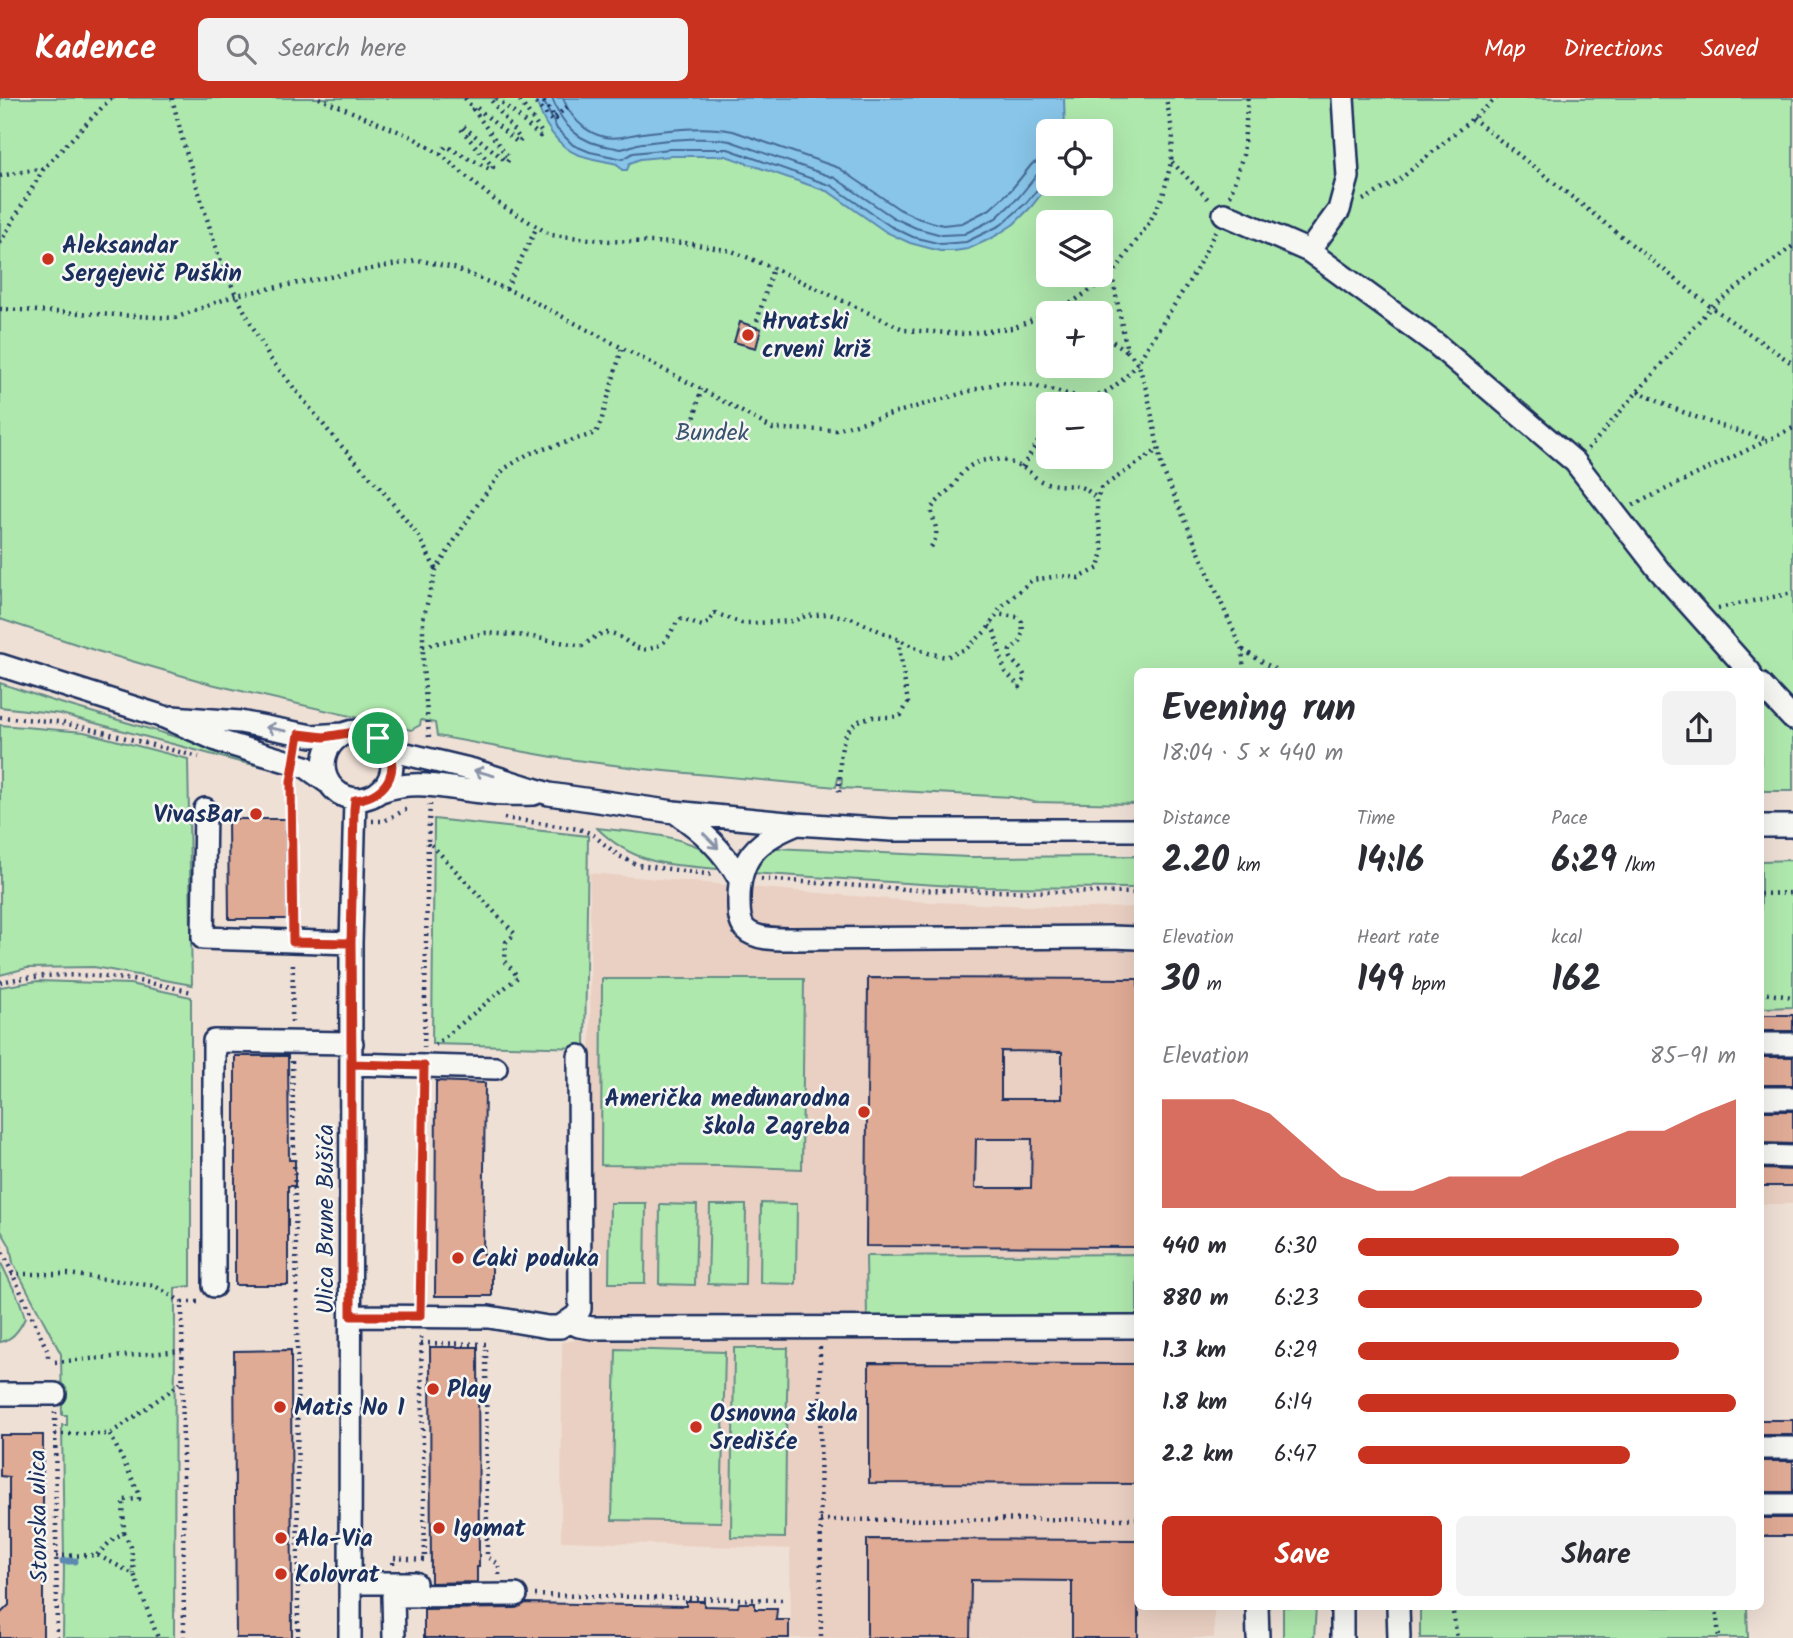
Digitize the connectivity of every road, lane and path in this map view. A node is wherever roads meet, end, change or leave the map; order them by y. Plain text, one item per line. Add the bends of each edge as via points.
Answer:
1 (111, 98) edge
2 (172, 98) edge
3 (319, 98) edge
4 (465, 98) edge
5 (496, 98) edge
6 (518, 98) edge
7 (531, 98) edge
8 (541, 98) edge
9 (1166, 98) edge
10 (1248, 98) edge
11 (1343, 98) edge
12 (1497, 98) edge
13 (567, 107) dead end
14 (473, 109) junction
15 (555, 117) junction
16 (1472, 118) junction
17 (440, 154) junction
18 (1171, 162) junction
19 (44, 169) junction
20 (0, 176) edge
21 (1339, 210) junction
22 (1224, 215) junction
23 (537, 227) junction
24 (0, 243) edge
25 (1793, 246) edge
26 (1309, 251) junction
27 (773, 268) junction
28 (1113, 274) edge
29 (1113, 280) edge
30 (1095, 287) edge
31 (506, 289) junction
32 (236, 295) junction
33 (1074, 301) edge
34 (1711, 307) junction
35 (0, 309) edge
36 (1036, 319) edge
37 (757, 321) dead end
38 (1113, 342) edge
39 (622, 348) junction
40 (1127, 351) junction
41 (1138, 362) junction
42 (1793, 364) edge
43 (701, 389) junction
44 (1638, 391) junction
45 (1057, 392) edge
46 (1106, 392) edge
47 (1793, 428) edge
48 (690, 438) dead end
49 (1768, 440) junction
50 (1036, 445) edge
51 (1158, 449) junction
52 (1576, 463) junction
53 (1022, 467) junction
54 (1097, 499) junction
55 (1617, 513) junction
56 (931, 547) dead end
57 (436, 570) junction
58 (1793, 593) edge
59 (996, 614) junction
60 (1697, 615) junction
61 (989, 626) junction
62 (898, 639) junction
63 (423, 646) junction
64 (1242, 650) junction
65 (0, 665) edge
66 (1244, 668) edge
67 (1272, 668) edge
68 (1746, 668) edge
69 (1764, 688) edge
70 (0, 717) edge
71 (164, 717) junction
72 (1793, 719) edge
73 (343, 734) junction
74 (429, 737) dead end
75 (385, 744) junction
76 (200, 758) dead end
77 (292, 773) junction
78 (278, 779) dead end
79 (327, 782) junction
80 (299, 785) dead end
81 (381, 791) junction
82 (839, 792) dead end
83 (549, 794) junction
84 (355, 800) junction
85 (430, 806) dead end
86 (205, 809) dead end
87 (674, 812) junction
88 (797, 824) junction
89 (1764, 826) edge
90 (1793, 826) edge
91 (1134, 830) edge
92 (428, 841) junction
93 (739, 878) junction
94 (1793, 893) edge
95 (1764, 894) edge
96 (1134, 938) edge
97 (293, 942) junction
98 (351, 943) junction
99 (0, 982) edge
100 (192, 992) dead end
101 (1764, 993) edge
102 (1793, 997) edge
103 (292, 1030) dead end
104 (1764, 1044) edge
105 (1793, 1044) edge
106 (292, 1050) dead end
107 (352, 1054) junction
108 (579, 1056) dead end
109 (424, 1066) junction
110 (496, 1068) dead end
111 (1764, 1098) edge
112 (1793, 1098) edge
113 (1764, 1156) edge
114 (1793, 1157) edge
115 (0, 1246) edge
116 (12, 1274) junction
117 (214, 1286) joint
118 (182, 1302) junction
119 (351, 1316) junction
120 (420, 1316) junction
121 (569, 1321) junction
122 (1134, 1327) edge
123 (820, 1328) junction
124 (421, 1343) junction
125 (182, 1352) junction
126 (48, 1361) dead end
127 (55, 1362) dead end
128 (181, 1382) junction
129 (0, 1394) edge
130 (55, 1394) joint
131 (55, 1434) junction
132 (110, 1434) junction
133 (1764, 1448) edge
134 (1793, 1448) edge
135 (1764, 1505) edge
136 (1793, 1505) edge
137 (820, 1520) junction
138 (1134, 1520) edge
139 (124, 1533) junction
140 (97, 1555) junction
141 (56, 1556) junction
142 (134, 1574) junction
143 (350, 1583) junction
144 (393, 1583) junction
145 (502, 1591) junction
146 (783, 1600) dead end
147 (1257, 1610) edge
148 (1342, 1610) edge
149 (1398, 1610) edge
150 (1453, 1610) edge
151 (1716, 1610) edge
152 (57, 1638) edge
153 (158, 1638) edge
154 (184, 1638) edge
155 (298, 1638) edge
156 (350, 1638) edge
157 (394, 1638) edge
158 (821, 1638) edge
159 (1258, 1638) edge
160 (1342, 1638) edge
161 (1399, 1638) edge
162 (1457, 1638) edge
163 (1719, 1638) edge

1 - 19 path
2 - 32 path via 218,254
3 - 17 path via 412,137
4 - 14 path
5 - 6 path via 540,136
5 - 14 path via 491,100 521,140 518,143
7 - 15 path via 553,122
8 - 15 path
9 - 18 path via 1173,135
10 - 22 path via 1243,155
11 - 21 street via 1348,177
12 - 16 path
13 - 15 path
14 - 17 path via 507,162 463,126 491,170 446,146
16 - 21 path via 1398,181
16 - 34 path
17 - 23 path
18 - 22 path
18 - 28 path via 1163,196 1150,223
19 - 20 path
19 - 24 path
21 - 26 street
22 - 26 street
22 - 41 path via 1195,272
23 - 27 path via 551,235 686,243 732,251
23 - 31 path
25 - 34 path
26 - 52 street via 1436,344
27 - 36 path via 905,330 964,334 1012,328
27 - 37 path
29 - 40 path
30 - 33 path
31 - 32 path via 454,268 418,260
31 - 39 path
32 - 35 path via 175,318
32 - 57 path via 269,357 418,535
34 - 42 path
34 - 44 path
38 - 40 path
39 - 43 path
39 - 57 path via 596,433 528,454 504,469
40 - 41 path
41 - 46 path
41 - 51 path
43 - 45 path via 773,429 810,430 836,430 1001,382
43 - 48 path
44 - 49 path via 1706,422
44 - 52 path
47 - 49 path
49 - 55 path
50 - 53 path
51 - 54 path via 1101,488
51 - 64 path via 1162,468
52 - 55 street
53 - 54 path via 1040,481 1087,488
53 - 56 path via 991,459 969,467 931,509 938,529
54 - 59 path via 1103,551 1099,568 1079,578 1032,580
55 - 60 street
57 - 63 path via 423,619
58 - 60 path
59 - 61 path
59 - 61 path via 1022,622 1020,642 1009,655 1026,677 1020,687 1005,672
60 - 68 street
61 - 62 path via 966,649 946,657
62 - 63 path via 860,621 827,614 756,623 715,613 702,626 677,620 668,638 647,649 638,649 611,633 582,646 485,633
62 - 82 path via 908,703 901,715 852,724 843,739
63 - 74 path
64 - 66 path
64 - 67 path
65 - 71 street
69 - 72 street
70 - 76 path via 71,725
73 -> 71 street via 312,736 240,722
71 - 77 street
73 - 75 street via 361,731
73 - 79 street via 323,760
75 - 81 street via 392,763
83 -> 75 street via 398,752
77 - 78 path
77 - 79 street via 316,772
77 - 80 path
77 - 97 path
79 - 84 street via 334,791
81 - 83 street via 421,783 497,794
81 - 84 street
83 - 87 street
84 - 98 street, Ulica Brune Bušića
85 - 92 path
86 - 97 street via 203,938
87 - 88 street
87 -> 93 street via 713,841
88 - 91 street via 927,831
88 - 93 street via 759,844
89 - 90 street
92 - 92 path via 515,934 506,942 505,961 518,977 424,1055
93 - 96 street via 739,917 746,929 770,938
94 - 95 path
97 - 98 street
97 - 103 path
98 - 107 street, Ulica Brune Bušića
99 - 100 path via 91,974
101 - 102 path
104 - 105 street
106 - 155 path
107 - 109 street
107 - 117 street via 214,1041
107 - 119 street, Ulica Brune Bušića
108 - 121 street via 580,1309
109 - 110 street
109 - 120 path
111 - 112 street
113 - 114 street
115 - 116 path
116 - 118 path via 68,1274 155,1286
116 - 126 path
117 - 118 path via 213,1302
118 - 125 path
119 - 120 street
119 - 143 street, Ulica Brune Bušića
120 - 121 street via 489,1317 548,1327
120 - 124 path
121 - 123 street via 592,1328
122 - 123 street
123 - 137 path
124 - 144 path via 425,1560 393,1558
124 - 145 path via 486,1344 487,1556 499,1564
125 - 127 path
125 - 128 path
128 - 132 path
128 - 154 path
129 - 130 street
130 - 131 path, Stonska ulica
131 - 132 path
131 - 141 path, Stonska ulica
132 - 139 path via 139,1493 139,1499 123,1500
133 - 134 street
135 - 136 street
137 - 138 path
137 - 158 path
139 - 140 path
139 - 142 path
140 - 141 path
140 - 142 path
141 - 152 path, Stonska ulica
142 - 153 path
143 - 144 street
143 - 156 street, Ulica Brune Bušića
144 - 145 street
145 - 146 path
145 - 157 street via 393,1596
147 - 159 street
148 - 160 street
149 - 161 street
150 - 162 path
151 - 163 path

